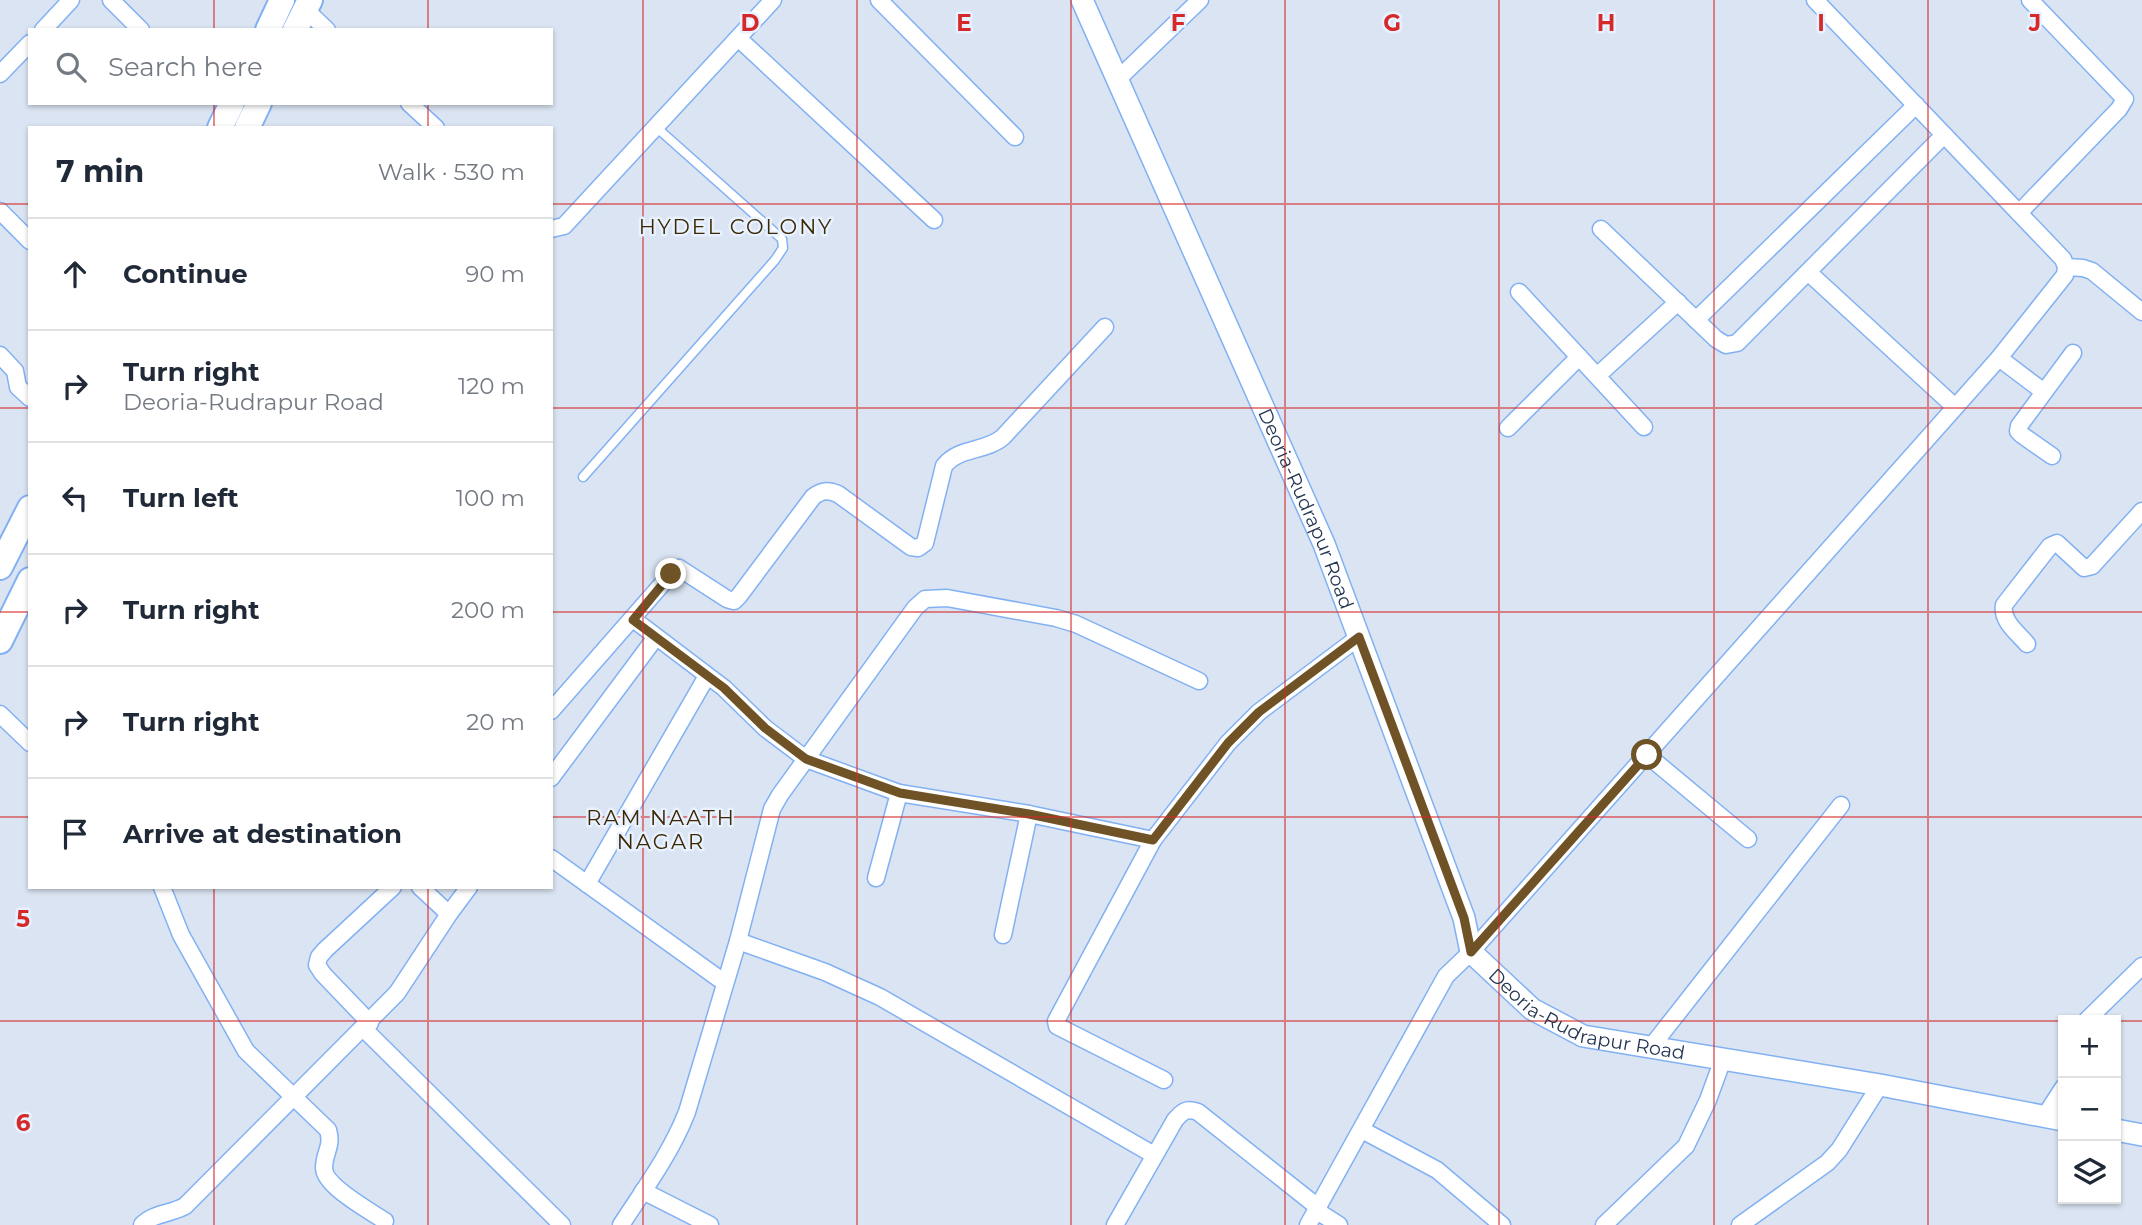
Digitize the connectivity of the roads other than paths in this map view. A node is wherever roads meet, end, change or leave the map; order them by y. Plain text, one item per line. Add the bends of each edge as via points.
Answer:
1 (71, 0) edge
2 (111, 0) edge
3 (773, 0) edge
4 (879, 0) edge
5 (1083, 0) edge
6 (1200, 0) edge
7 (1815, 0) edge
8 (2030, 0) edge
9 (298, 10) edge
10 (45, 28) edge
11 (139, 28) edge
12 (271, 28) edge
13 (324, 28) edge
14 (738, 38) junction
15 (28, 45) edge
16 (0, 74) edge
17 (1118, 79) junction
18 (258, 105) edge
19 (411, 105) edge
20 (1916, 105) junction
21 (248, 126) edge
22 (434, 126) edge
23 (656, 127) junction
24 (1944, 135) junction
25 (1014, 137) dead end
26 (0, 211) edge
27 (2019, 213) junction
28 (934, 219) dead end
29 (553, 229) edge
30 (1601, 229) dead end
31 (28, 239) edge
32 (2066, 267) junction
33 (1808, 272) junction
34 (1519, 292) dead end
35 (1678, 302) junction
36 (2142, 312) edge
37 (1696, 320) junction
38 (1105, 327) dead end
39 (2073, 354) dead end
40 (0, 355) edge
41 (1580, 357) junction
42 (1999, 358) junction
43 (1597, 376) junction
44 (2044, 392) junction
45 (28, 396) edge
46 (1955, 407) junction
47 (1644, 427) dead end
48 (1508, 428) dead end
49 (2052, 456) dead end
50 (583, 477) dead end
51 (2142, 511) edge
52 (28, 512) edge
53 (0, 567) edge
54 (28, 584) edge
55 (633, 620) junction
56 (656, 637) junction
57 (1359, 637) junction
58 (0, 641) edge
59 (2027, 644) dead end
60 (707, 676) junction
61 (1199, 681) dead end
62 (553, 709) edge
63 (0, 714) edge
64 (28, 741) edge
65 (1647, 755) junction
66 (806, 759) junction
67 (553, 775) edge
68 (900, 793) junction
69 (1841, 805) dead end
70 (1029, 814) junction
71 (1748, 839) dead end
72 (1153, 840) junction
73 (553, 859) edge
74 (876, 878) dead end
75 (587, 884) junction
76 (163, 889) edge
77 (391, 889) edge
78 (422, 889) edge
79 (468, 889) edge
80 (449, 914) junction
81 (1003, 935) dead end
82 (738, 941) junction
83 (1471, 952) junction
84 (2142, 966) edge
85 (725, 983) junction
86 (2092, 1015) edge
87 (367, 1026) junction
88 (1651, 1047) junction
89 (1723, 1059) junction
90 (1164, 1080) dead end
91 (1880, 1085) junction
92 (294, 1098) junction
93 (2054, 1118) edge
94 (1362, 1130) junction
95 (2121, 1131) edge
96 (2142, 1135) edge
97 (1154, 1156) junction
98 (643, 1191) junction
99 (1315, 1214) edge
100 (385, 1221) dead end
101 (142, 1225) edge
102 (562, 1225) edge
103 (621, 1225) edge
104 (710, 1225) edge
105 (1115, 1225) edge
106 (1339, 1225) edge
107 (1502, 1225) edge
108 (1604, 1225) edge
109 (1740, 1225) edge

1 - 10 street
2 - 11 street
3 - 14 street
4 - 25 street
5 - 17 main road, Deoria-Rudrapur Road
6 - 17 street
7 - 20 street
8 - 27 street via 2125,99
9 - 12 highway
9 - 13 street
14 - 23 street
14 - 28 street
15 - 16 street
17 - 57 main road, Deoria-Rudrapur Road via 1324,544
18 - 21 highway
19 - 22 street
20 - 24 street
20 - 37 street
23 - 29 street via 564,226
23 - 50 lane via 782,239 783,248
24 - 27 street
24 - 33 street
26 - 31 street
27 - 32 street
30 - 35 street
32 - 36 street via 2092,271
32 - 42 street via 2060,284
33 - 37 street via 1737,343 1726,345
33 - 46 street
34 - 41 street
35 - 37 street
35 - 43 street
38 - 55 street via 995,444 949,459 925,543 918,548 827,490 813,497 734,601 679,568
39 - 44 street
40 - 45 street
41 - 43 street
41 - 48 street
42 - 44 street
42 - 46 street
43 - 47 street
44 - 49 street via 2018,430
46 - 65 street
51 - 59 street via 2092,566 2084,568 2057,543 2050,546 2004,605 2006,620
52 - 53 highway
54 - 58 highway
55 - 56 street
55 - 62 street
56 - 60 street
56 - 67 street
57 - 72 street via 1259,712 1228,743
57 - 83 main road, Deoria-Rudrapur Road via 1464,918
60 - 66 street
60 - 75 street
61 - 66 street via 1076,624 947,598 925,599
63 - 64 street
65 - 71 street
65 - 83 street
66 - 68 street
66 - 82 street via 772,809
68 - 70 street
68 - 74 street
69 - 88 street
70 - 72 street
70 - 81 street
72 - 90 street via 1056,1021 1057,1026
73 - 75 street
75 - 85 street
76 - 92 street via 181,935 246,1051
77 - 87 street via 318,957 323,974
78 - 80 street
79 - 80 street
80 - 87 street via 397,993
82 - 85 street
82 - 97 street via 880,997
83 - 88 main road, Deoria-Rudrapur Road via 1532,1009 1583,1036
83 - 94 street via 1446,976
84 - 86 street
85 - 98 street via 679,1133
87 - 92 street
87 - 102 street
88 - 89 main road, Deoria-Rudrapur Road
89 - 91 main road, Deoria-Rudrapur Road
89 - 108 street via 1686,1146
91 - 93 main road, Deoria-Rudrapur Road
91 - 109 street via 1833,1157
92 - 100 street via 328,1130 331,1140 324,1166 330,1183
92 - 101 street via 185,1206 175,1213 152,1216
94 - 99 street
94 - 107 street via 1437,1170
95 - 96 main road
97 - 99 street via 1183,1110 1198,1112
97 - 105 street
98 - 103 street
98 - 104 street
99 - 106 street

